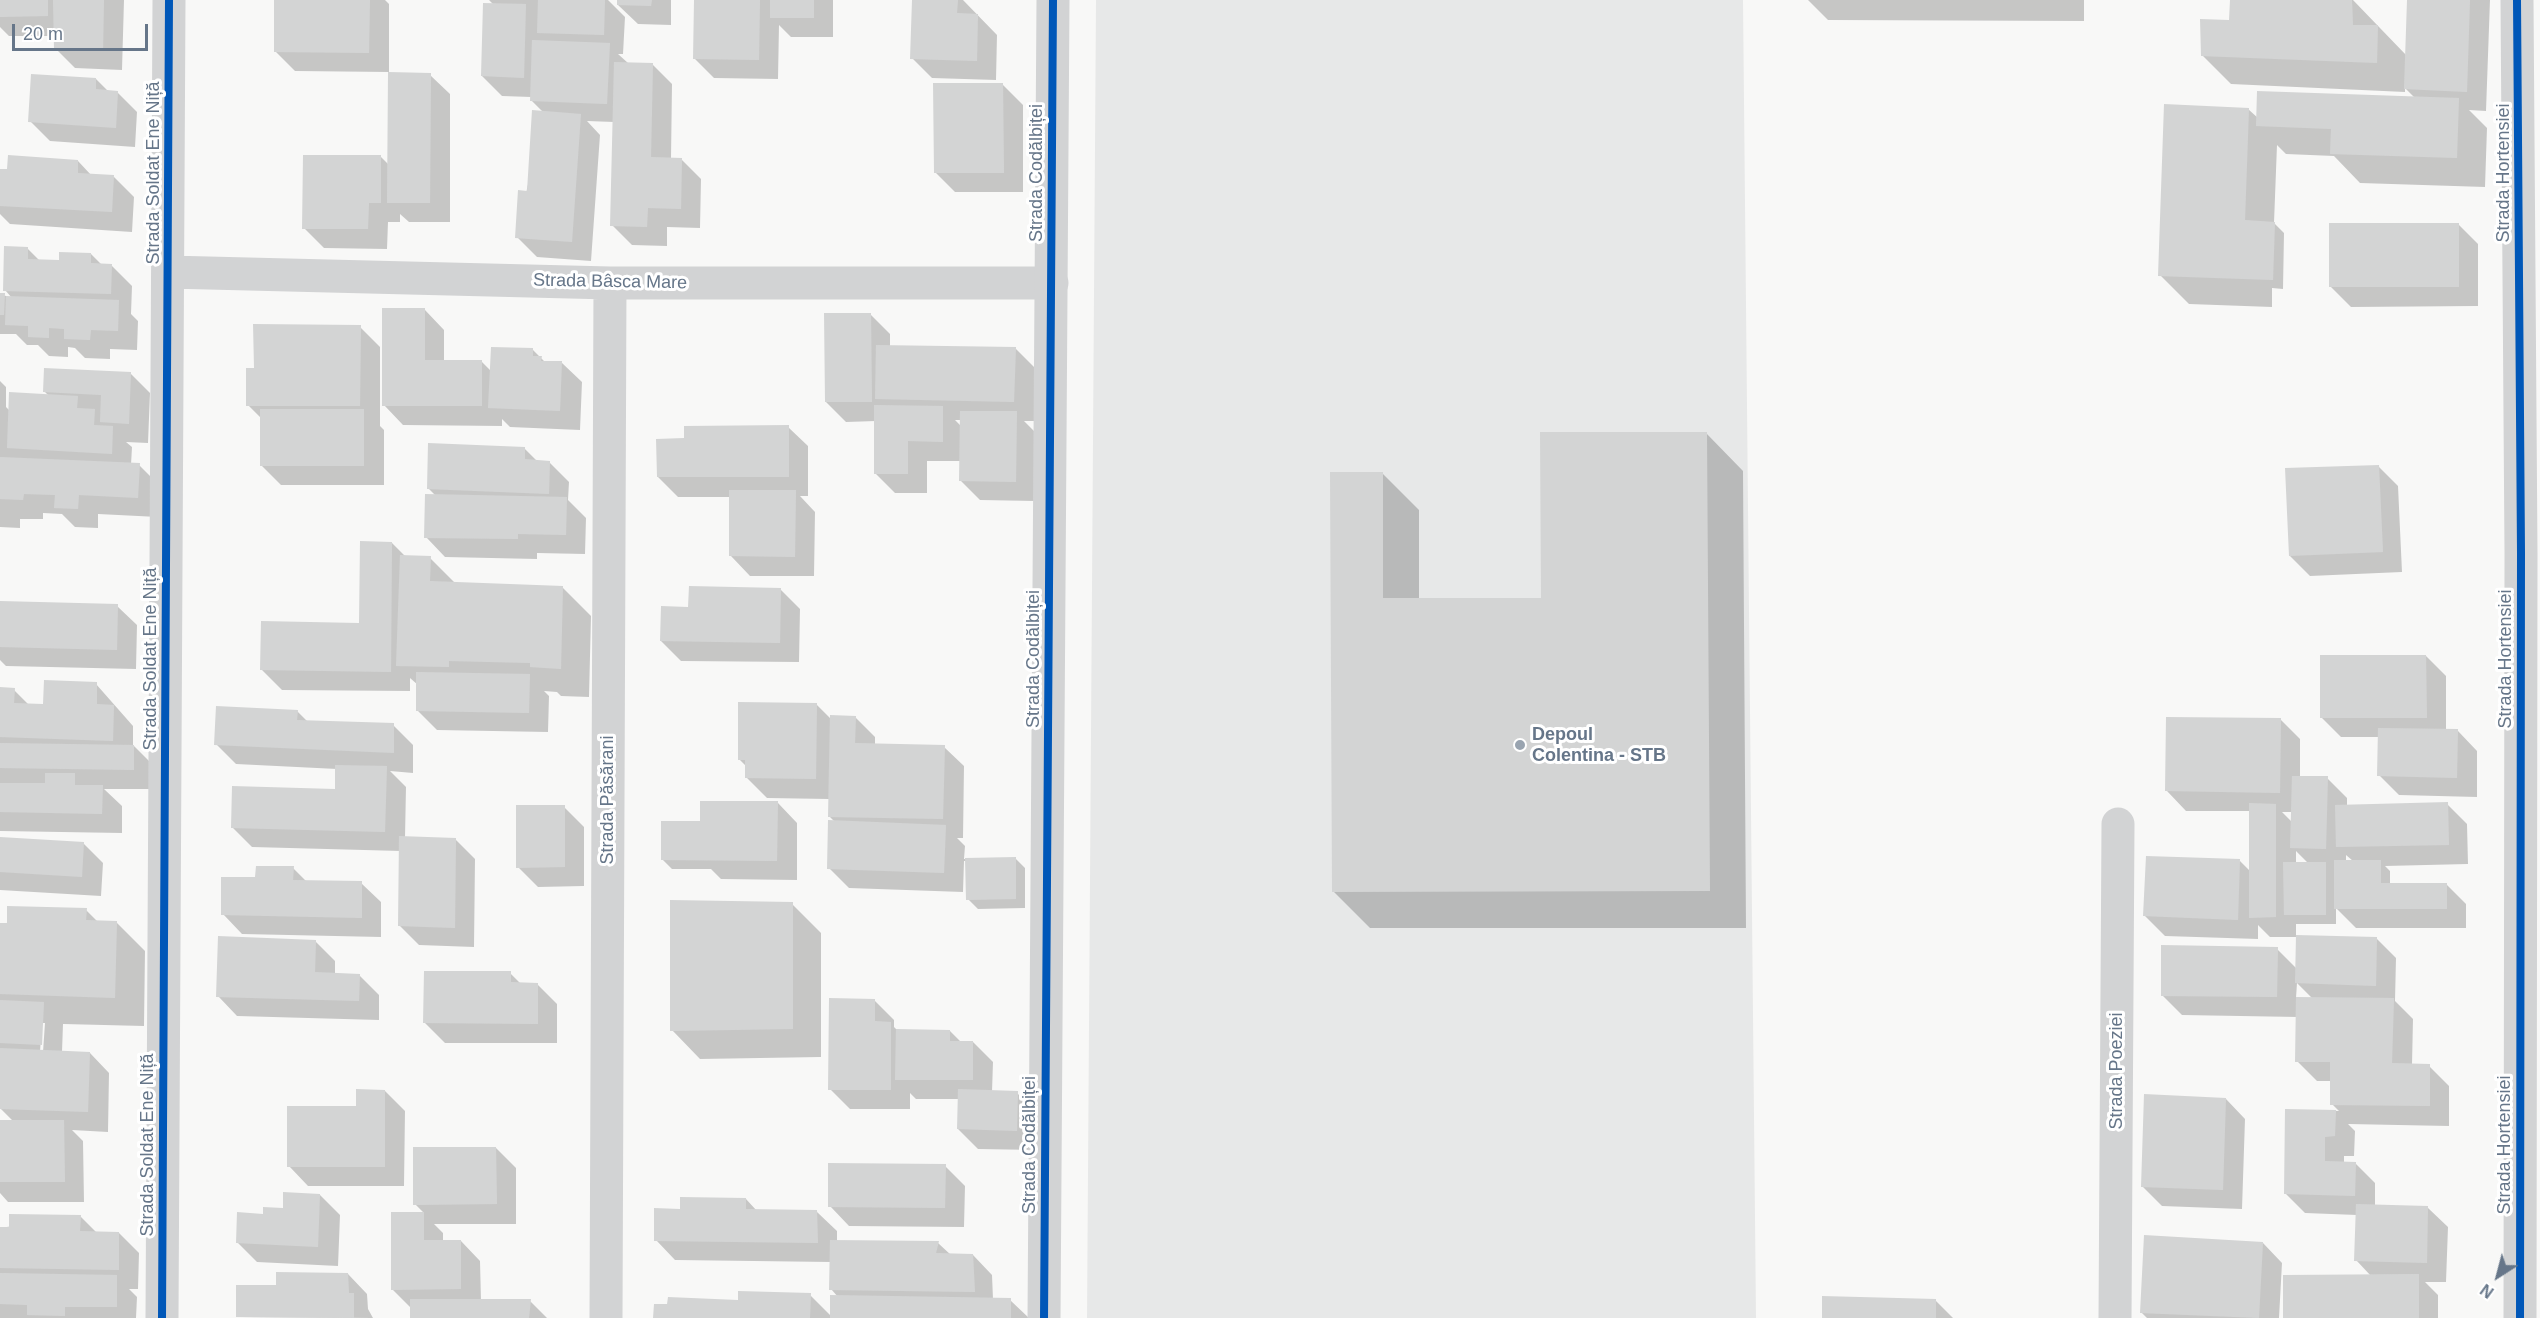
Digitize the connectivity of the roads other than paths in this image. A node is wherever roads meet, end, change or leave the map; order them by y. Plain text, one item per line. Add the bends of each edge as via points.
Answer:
1 (169, 0) edge
2 (1053, 0) edge
3 (2517, 0) edge
4 (2530, 190) edge
5 (168, 272) junction
6 (610, 283) junction
7 (1052, 283) junction
8 (2530, 553) edge
9 (2118, 824) dead end
10 (162, 1318) edge
11 (606, 1318) edge
12 (1044, 1318) edge
13 (2115, 1318) edge
14 (2520, 1318) edge

1 - 5 street, Strada Soldat Ene Niță
2 - 7 street, Strada Codălbiței
3 - 4 street, Strada Hortensiei
4 - 8 street, Strada Hortensiei
5 - 6 street, Strada Bâsca Mare
5 - 10 street, Strada Soldat Ene Niță
6 - 7 street, Strada Bâsca Mare
6 - 11 street, Strada Păsărani
7 - 12 street, Strada Codălbiței
8 - 14 street, Strada Hortensiei
9 - 13 street, Strada Poeziei

